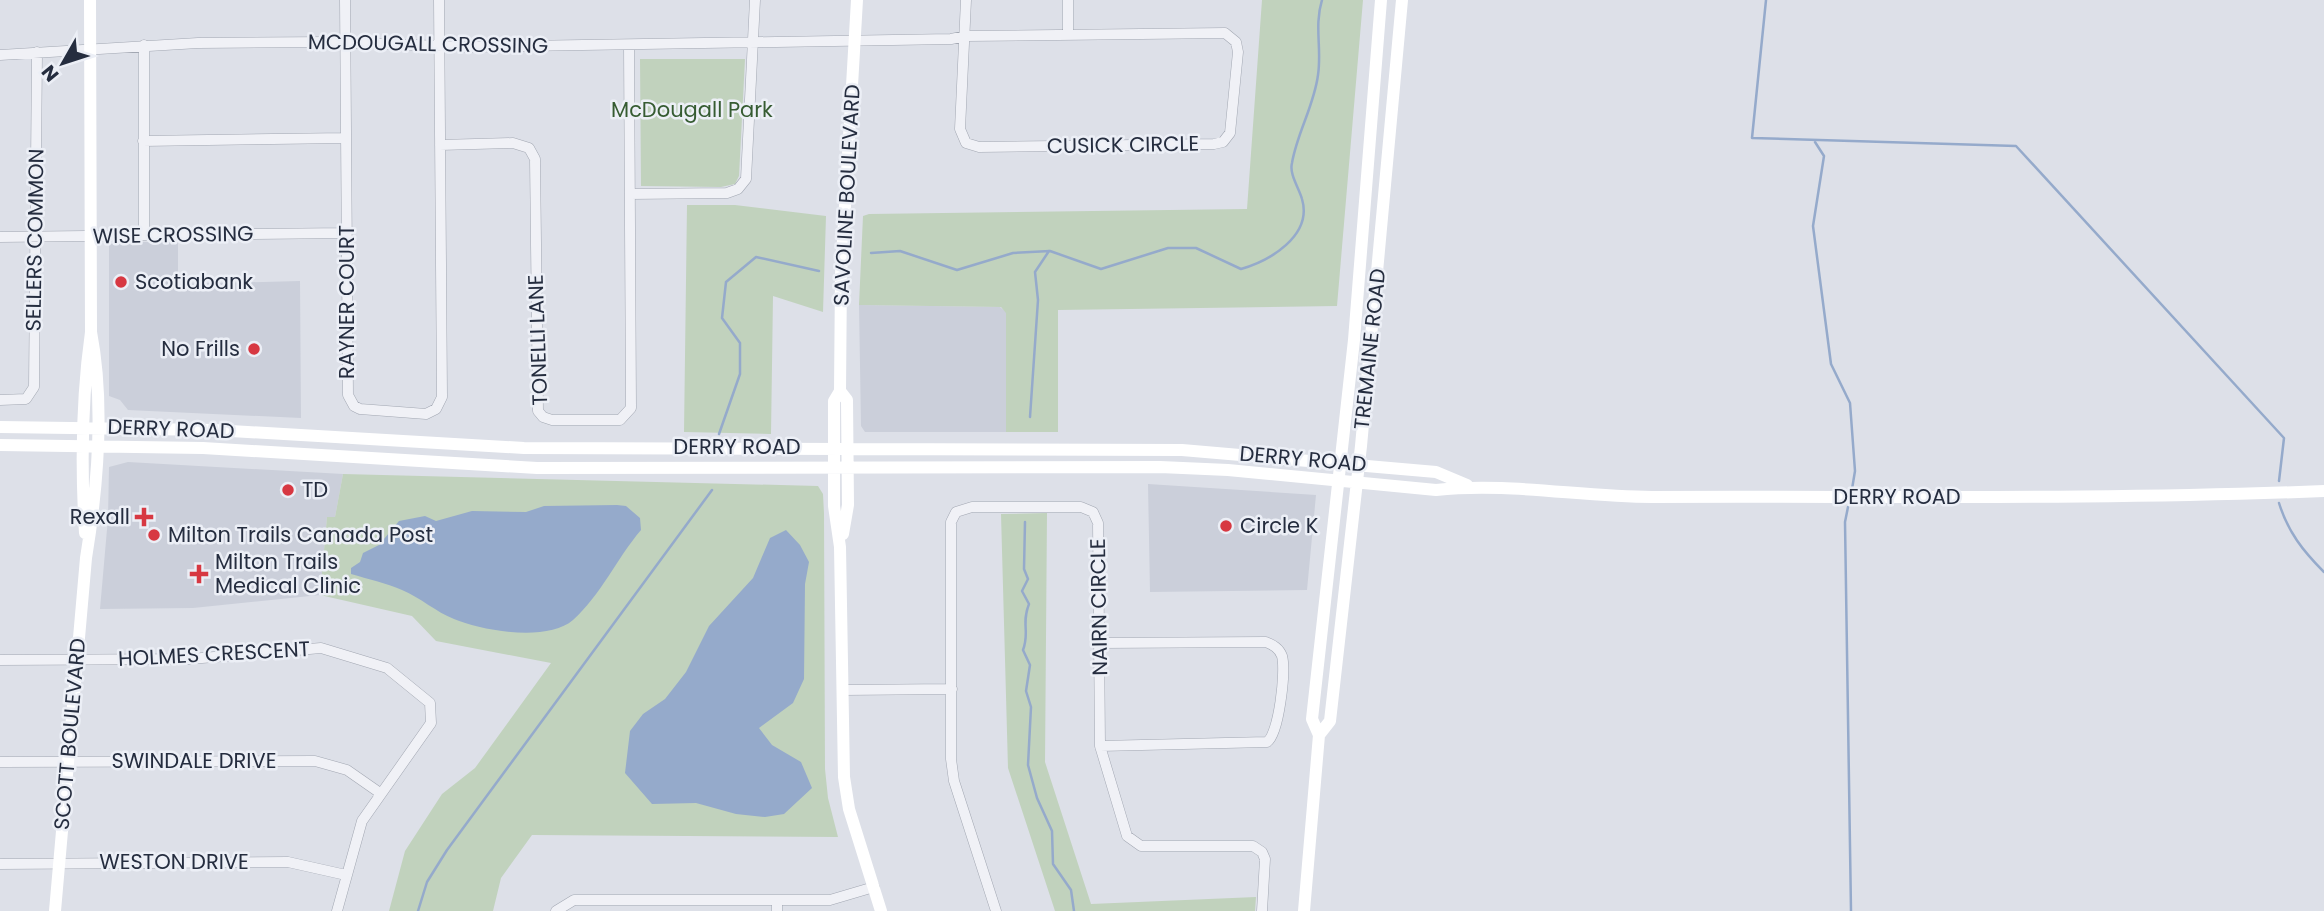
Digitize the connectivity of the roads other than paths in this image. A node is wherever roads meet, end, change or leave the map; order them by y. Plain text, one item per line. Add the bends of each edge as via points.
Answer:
1 (90, 0) edge
2 (345, 0) edge
3 (439, 0) edge
4 (755, 0) edge
5 (856, 0) edge
6 (966, 0) edge
7 (1069, 0) edge
8 (1381, 0) edge
9 (1402, 0) edge
10 (1068, 35) junction
11 (966, 36) junction
12 (856, 41) junction
13 (345, 42) junction
14 (753, 43) junction
15 (144, 45) junction
16 (629, 45) junction
17 (440, 47) junction
18 (90, 48) junction
19 (37, 52) junction
20 (0, 55) edge
21 (346, 138) junction
22 (143, 141) junction
23 (440, 145) junction
24 (630, 194) junction
25 (347, 233) junction
26 (144, 235) junction
27 (91, 236) junction
28 (0, 237) edge
29 (37, 237) junction
30 (0, 400) edge
31 (0, 427) edge
32 (91, 427) junction
33 (0, 445) edge
34 (90, 445) junction
35 (841, 447) junction
36 (1341, 462) junction
37 (1359, 464) junction
38 (841, 467) junction
39 (1339, 480) junction
40 (1357, 482) junction
41 (1470, 486) junction
42 (2324, 491) edge
43 (1100, 643) junction
44 (0, 660) edge
45 (77, 660) junction
46 (952, 689) junction
47 (843, 690) junction
48 (1319, 736) junction
49 (1100, 746) junction
50 (67, 761) junction
51 (0, 762) edge
52 (380, 793) junction
53 (0, 864) edge
54 (59, 864) junction
55 (346, 875) junction
56 (874, 887) junction
57 (777, 900) junction
58 (55, 911) edge
59 (337, 911) edge
60 (556, 911) edge
61 (777, 911) edge
62 (881, 911) edge
63 (996, 911) edge
64 (1262, 911) edge
65 (1304, 911) edge

1 - 18 main road, SCOTT BOULEVARD
2 - 13 street, RAYNER COURT
3 - 17 street, RAYNER COURT
4 - 14 street
5 - 12 main road, SAVOLINE BOULEVARD
6 - 11 street
7 - 10 street
8 - 36 main road, TREMAINE ROAD
9 - 37 main road, TREMAINE ROAD
10 - 11 street, CUSICK CIRCLE
10 - 11 street, CUSICK CIRCLE via 1230,35 1238,52 1230,133 1214,144 972,146 960,130
11 - 12 street, CUSICK CIRCLE
12 - 14 street, MCDOUGALL CROSSING
12 - 35 main road, SAVOLINE BOULEVARD via 841,274 840,391 848,400
13 - 15 street, MCDOUGALL CROSSING
13 - 17 street, MCDOUGALL CROSSING
13 - 21 street, RAYNER COURT
14 - 16 street, MCDOUGALL CROSSING
14 - 24 street via 742,186 727,193
15 - 18 street, MCDOUGALL CROSSING
15 - 22 street
16 - 17 street, MCDOUGALL CROSSING
16 - 24 street, TONELLI LANE
17 - 23 street, RAYNER COURT
18 - 19 street, MCDOUGALL CROSSING
18 - 27 main road, SCOTT BOULEVARD
19 - 20 street, MCDOUGALL CROSSING
19 - 29 street, SELLERS COMMON
21 - 22 street
21 - 25 street, RAYNER COURT
22 - 26 street
23 - 24 street, TONELLI LANE via 520,144 533,153 537,408 547,419 616,421 631,408
23 - 25 street, RAYNER COURT via 443,397 431,412 360,409 348,395
25 - 26 street, WISE CROSSING
26 - 27 street, WISE CROSSING
27 - 29 street, WISE CROSSING
27 - 32 main road, SCOTT BOULEVARD via 91,332 98,369
28 - 29 street, WISE CROSSING
29 - 30 street, SELLERS COMMON via 34,387 26,399
31 - 32 main road, DERRY ROAD
32 - 34 main road, SCOTT BOULEVARD
32 - 35 main road, DERRY ROAD via 524,448
33 - 34 main road, DERRY ROAD
34 - 38 main road, DERRY ROAD via 537,468
34 - 45 main road, SCOTT BOULEVARD
35 - 36 main road, DERRY ROAD via 1182,450
35 - 38 main road, SAVOLINE BOULEVARD
36 - 37 main road, DERRY ROAD
36 - 39 main road, TREMAINE ROAD
37 - 40 main road, TREMAINE ROAD
37 - 41 main road, DERRY ROAD via 1436,472
38 - 39 main road, DERRY ROAD via 1160,467
38 - 47 main road, SAVOLINE BOULEVARD via 834,506 840,547
39 - 40 main road, DERRY ROAD
39 - 48 main road, TREMAINE ROAD via 1312,719
40 - 41 main road, DERRY ROAD via 1436,490
40 - 48 main road, TREMAINE ROAD via 1330,721
41 - 42 main road, DERRY ROAD via 1626,497
43 - 46 street, NAIRN CIRCLE via 1098,523 1093,512 1081,507 962,508 951,522
43 - 49 street, NAIRN CIRCLE
43 - 49 street via 1266,642 1278,649 1283,663 1277,729 1267,742
44 - 45 street, HOLMES CRESCENT
45 - 50 main road, SCOTT BOULEVARD
45 - 52 street, HOLMES CRESCENT via 190,659 308,647 387,668 426,697 433,713 431,723
46 - 47 street
46 - 63 street, NAIRN CIRCLE via 954,781
47 - 56 main road, SAVOLINE BOULEVARD via 846,793
48 - 65 main road, TREMAINE ROAD
49 - 64 street, NAIRN CIRCLE via 1130,840 1141,846 1253,846 1265,859
50 - 51 street, SWINDALE DRIVE
50 - 52 street, SWINDALE DRIVE via 315,761 347,770
50 - 54 main road, SCOTT BOULEVARD
52 - 55 street, HOLMES CRESCENT via 357,830
53 - 54 street, WESTON DRIVE
54 - 55 street, WESTON DRIVE via 288,862
54 - 58 main road, SCOTT BOULEVARD
55 - 59 street, HOLMES CRESCENT
56 - 57 street via 830,900
56 - 62 main road, SAVOLINE BOULEVARD
57 - 60 street via 574,900
57 - 61 street

